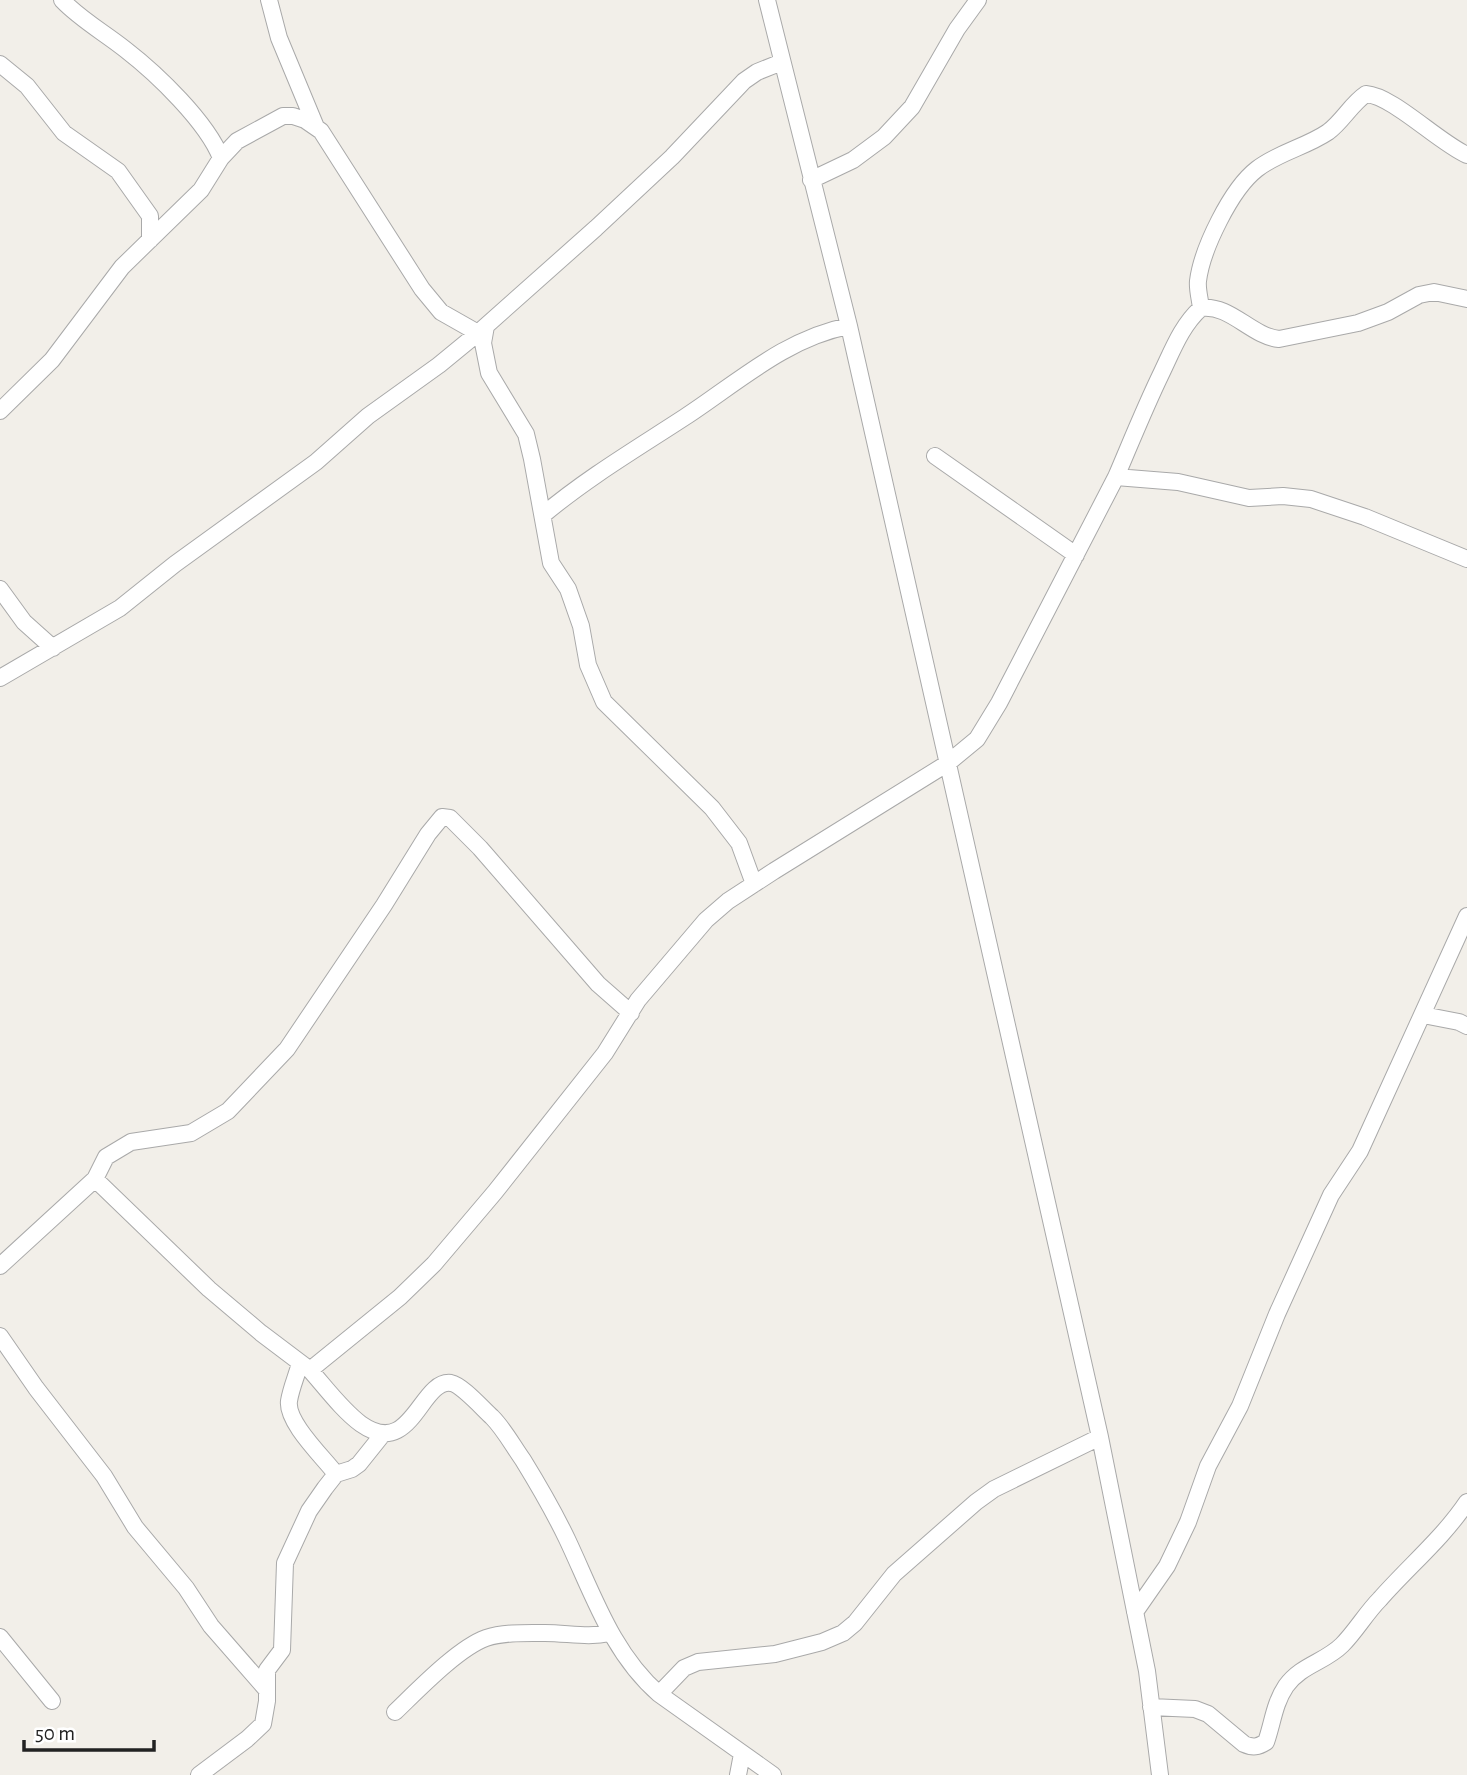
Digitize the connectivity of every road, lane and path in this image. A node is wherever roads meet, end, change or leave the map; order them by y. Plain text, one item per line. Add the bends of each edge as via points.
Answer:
1 (62, 0) edge
2 (269, 0) edge
3 (767, 0) edge
4 (978, 0) edge
5 (782, 62) junction
6 (0, 64) edge
7 (300, 91) junction
8 (283, 116) junction
9 (316, 127) junction
10 (237, 141) junction
11 (215, 142) junction
12 (1467, 155) edge
13 (221, 158) junction
14 (811, 180) junction
15 (150, 216) junction
16 (167, 223) junction
17 (150, 240) junction
18 (1467, 299) edge
19 (1201, 307) junction
20 (849, 326) junction
21 (482, 330) junction
22 (0, 411) edge
23 (935, 456) dead end
24 (1116, 478) junction
25 (542, 515) junction
26 (1076, 555) junction
27 (1467, 559) edge
28 (0, 589) edge
29 (53, 648) junction
30 (0, 678) edge
31 (948, 763) junction
32 (754, 884) junction
33 (1467, 916) edge
34 (631, 1013) junction
35 (1423, 1015) junction
36 (1467, 1026) edge
37 (95, 1178) junction
38 (0, 1266) edge
39 (0, 1336) edge
40 (305, 1367) junction
41 (376, 1431) junction
42 (1101, 1437) junction
43 (336, 1474) junction
44 (1467, 1503) edge
45 (1135, 1612) junction
46 (610, 1633) junction
47 (0, 1637) edge
48 (266, 1689) junction
49 (659, 1694) junction
50 (52, 1701) dead end
51 (1152, 1707) junction
52 (395, 1713) dead end
53 (742, 1754) junction
54 (199, 1775) edge
55 (738, 1775) edge
56 (773, 1775) edge
57 (1160, 1775) edge

1 - 11 street via 165,85
2 - 7 street
3 - 5 street
4 - 14 street via 912,107 884,137 853,160
5 - 14 street
5 - 21 street via 744,81 672,157
6 - 15 street via 27,86 64,133 118,171
7 - 8 street
7 - 9 street
8 - 9 street
8 - 10 street
9 - 21 street via 340,157 422,289 441,312
10 - 11 street
10 - 13 street
11 - 13 street
12 - 19 street via 1410,116 1366,94 1332,129 1258,168 1246,180 1203,261 1198,283
13 - 16 street via 201,190
14 - 20 street
15 - 16 street
15 - 17 street
16 - 17 street
17 - 22 street via 122,267 52,360
18 - 19 street via 1434,292 1419,295 1358,323 1279,339 1266,338 1227,313
19 - 24 street via 1179,337
20 - 25 street via 823,331 755,368
20 - 31 street
21 - 25 street via 489,373 526,434
21 - 29 street via 368,416 316,462 120,608
23 - 26 street
24 - 26 street
24 - 27 street via 1178,482 1249,498 1311,499
25 - 32 street via 551,563 568,589 588,666 604,702 712,808 739,843
26 - 31 street via 977,739
28 - 29 street via 24,622
29 - 30 street
31 - 32 street
31 - 42 street
32 - 34 street via 706,920
33 - 35 street
34 - 37 street via 598,984 481,848 450,818 442,817 286,1049 228,1111 191,1133 131,1143 106,1157
34 - 40 street via 605,1053 433,1264 400,1297
35 - 36 street
35 - 45 street via 1360,1151 1331,1195 1167,1566
37 - 38 street
37 - 40 street via 209,1289
39 - 48 street via 104,1476 135,1527
40 - 41 street via 342,1406
40 - 43 street via 288,1402 289,1410 293,1422
41 - 43 street via 355,1468
41 - 46 street via 400,1429 443,1384 458,1386 496,1421 546,1497
42 - 45 street
42 - 49 street via 976,1502 894,1574 843,1633 775,1654 698,1662 684,1668
43 - 48 street via 309,1511 285,1563 282,1650 267,1670
44 - 51 street via 1344,1643 1299,1671 1287,1685 1274,1709 1266,1742 1251,1747 1218,1720 1195,1709
45 - 51 street
46 - 49 street via 643,1681
46 - 52 street via 484,1638 436,1673
47 - 50 street
48 - 54 street via 263,1724
49 - 53 street
51 - 57 street
53 - 55 street
53 - 56 street

